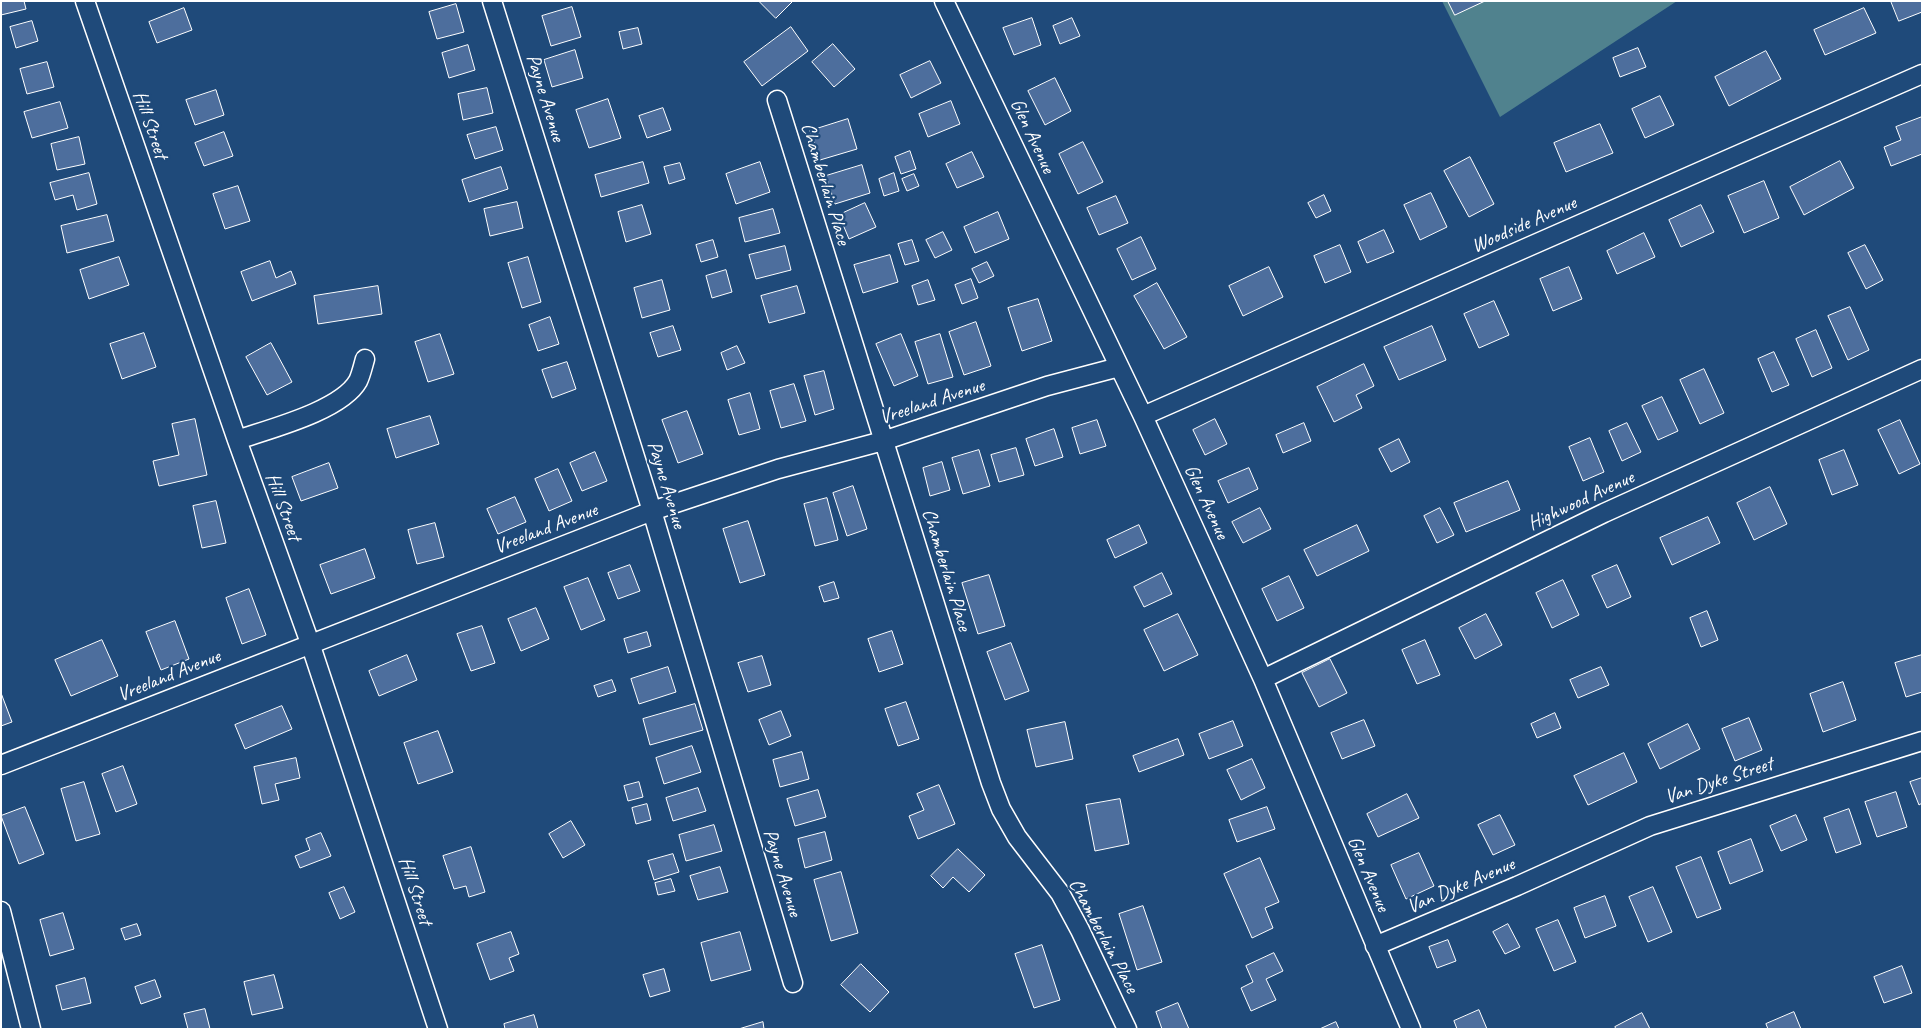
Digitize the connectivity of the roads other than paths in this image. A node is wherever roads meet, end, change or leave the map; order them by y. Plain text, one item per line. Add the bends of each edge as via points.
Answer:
1 (85, 1) edge
2 (492, 1) edge
3 (944, 1) edge
4 (1922, 74) edge
5 (777, 100) dead end
6 (365, 359) dead end
7 (1119, 367) junction
8 (1922, 369) edge
9 (1143, 416) junction
10 (237, 440) junction
11 (883, 441) junction
12 (652, 511) junction
13 (310, 643) junction
14 (1263, 679) junction
15 (1922, 741) edge
16 (1, 765) edge
17 (1535, 877) joint
18 (1, 911) edge
19 (1375, 946) junction
20 (793, 983) dead end
21 (31, 1029) edge
22 (438, 1029) edge
23 (1127, 1029) edge
24 (1411, 1029) edge

1 - 10 street, Hill Street
2 - 12 street, Payne Avenue
3 - 7 street, Glen Avenue
4 - 9 street, Woodside Avenue
5 - 11 street, Chamberlain Place
6 - 10 street via 358,381 345,396 322,410
7 - 9 street, Glen Avenue
7 - 11 street, Vreeland Avenue via 1047,386
8 - 14 street, Highwood Avenue via 1604,513
9 - 14 street, Glen Avenue
10 - 13 street, Hill Street
11 - 12 street, Vreeland Avenue via 778,469
11 - 23 street, Chamberlain Place via 994,792 1017,837 1060,894
12 - 13 street, Vreeland Avenue
12 - 20 street, Payne Avenue
13 - 16 street, Vreeland Avenue
13 - 22 street, Hill Street
14 - 19 street, Glen Avenue
15 - 17 street, Van Dyke Street via 1650,826
17 - 19 street, Van Dyke Avenue
18 - 21 street
19 - 24 street, Glen Avenue

